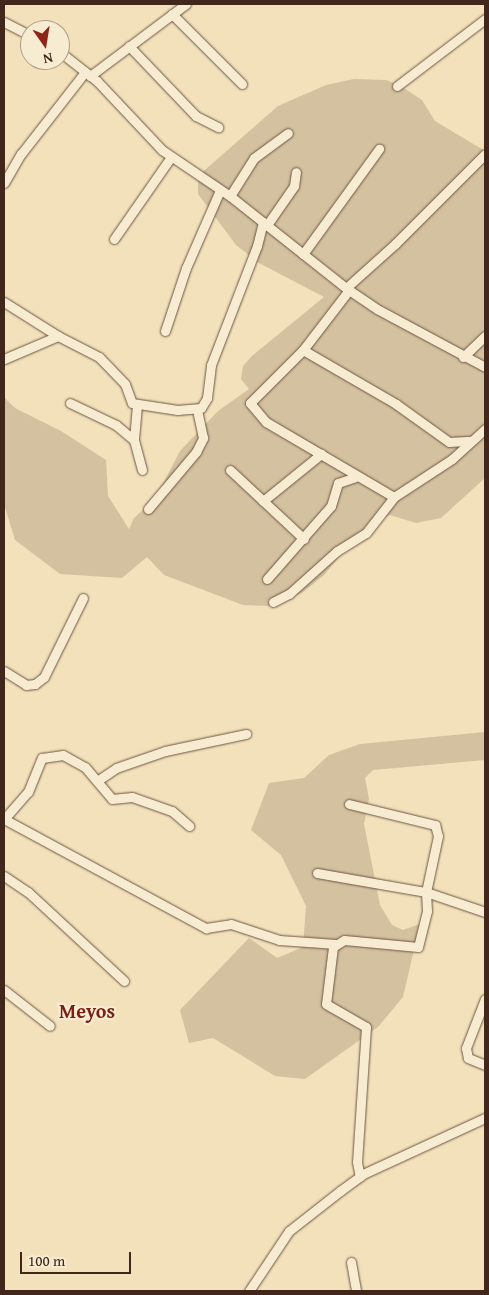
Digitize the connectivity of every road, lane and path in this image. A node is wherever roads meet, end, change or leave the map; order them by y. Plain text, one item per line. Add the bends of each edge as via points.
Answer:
1 (186, 4) edge
2 (172, 14) junction
3 (485, 19) edge
4 (4, 22) edge
5 (20, 30) edge
6 (129, 46) junction
7 (70, 60) edge
8 (87, 74) junction
9 (242, 84) dead end
10 (397, 86) dead end
11 (218, 127) dead end
12 (288, 132) dead end
13 (379, 150) dead end
14 (485, 154) edge
15 (171, 156) junction
16 (296, 172) dead end
17 (4, 183) edge
18 (220, 190) junction
19 (230, 196) junction
20 (265, 224) junction
21 (114, 239) dead end
22 (303, 254) junction
23 (347, 289) junction
24 (4, 302) edge
25 (165, 331) dead end
26 (58, 336) junction
27 (485, 336) edge
28 (303, 350) junction
29 (463, 356) junction
30 (4, 359) edge
31 (485, 367) edge
32 (70, 403) dead end
33 (137, 405) junction
34 (197, 409) junction
35 (485, 429) edge
36 (134, 440) junction
37 (472, 441) junction
38 (321, 454) junction
39 (142, 470) dead end
40 (230, 470) dead end
41 (354, 477) junction
42 (394, 497) junction
43 (263, 501) junction
44 (148, 509) dead end
45 (304, 540) junction
46 (267, 578) dead end
47 (83, 598) dead end
48 (273, 602) dead end
49 (4, 671) edge
50 (246, 734) dead end
51 (96, 781) junction
52 (349, 804) dead end
53 (4, 818) edge
54 (189, 826) dead end
55 (317, 873) dead end
56 (4, 876) edge
57 (426, 892) junction
58 (485, 912) edge
59 (336, 944) junction
60 (124, 981) dead end
61 (4, 990) edge
62 (485, 999) edge
63 (50, 1026) dead end
64 (485, 1065) edge
65 (485, 1118) edge
66 (360, 1177) junction
67 (351, 1262) dead end
68 (249, 1291) edge
69 (356, 1291) edge

1 - 2 street
2 - 6 street
2 - 9 street
3 - 10 street
4 - 5 street
6 - 8 street
6 - 11 street via 196,116
7 - 8 street
8 - 15 street
8 - 17 street via 21,154
12 - 19 street via 254,158
13 - 22 street
14 - 23 street
15 - 18 street
15 - 21 street
16 - 20 street via 294,186
18 - 19 street
18 - 25 street via 186,268
19 - 20 street
20 - 22 street
20 - 34 street via 211,366 205,404
22 - 23 street
23 - 28 street
23 - 29 street
24 - 26 street
26 - 30 street
26 - 33 street via 99,357 125,384 132,403
27 - 29 street
28 - 37 street via 353,382 396,404 449,442
28 - 38 street via 250,403 266,422
29 - 31 street
32 - 36 street via 116,425
33 - 34 street
33 - 36 street
34 - 44 street via 204,438
35 - 37 street
36 - 39 street
37 - 42 street via 452,459
38 - 41 street
38 - 43 street
40 - 43 street
41 - 42 street
41 - 45 street via 338,484 331,506
42 - 48 street via 366,533 337,551 289,594
43 - 45 street
45 - 46 street
47 - 49 street via 44,677 35,684 26,685
50 - 51 street via 165,751 116,768
51 - 53 street via 85,767 63,755 42,758 28,792
51 - 54 street via 112,799 132,797 172,811
52 - 57 street via 435,824 438,836
53 - 59 street via 206,928 231,924 279,940
55 - 57 street
56 - 60 street via 28,892
57 - 58 street
57 - 59 street via 427,911 418,947 344,940
59 - 66 street via 326,1004 366,1027 357,1162
61 - 63 street
62 - 64 street via 466,1048 468,1058
65 - 66 street
66 - 68 street via 288,1231
67 - 69 street

